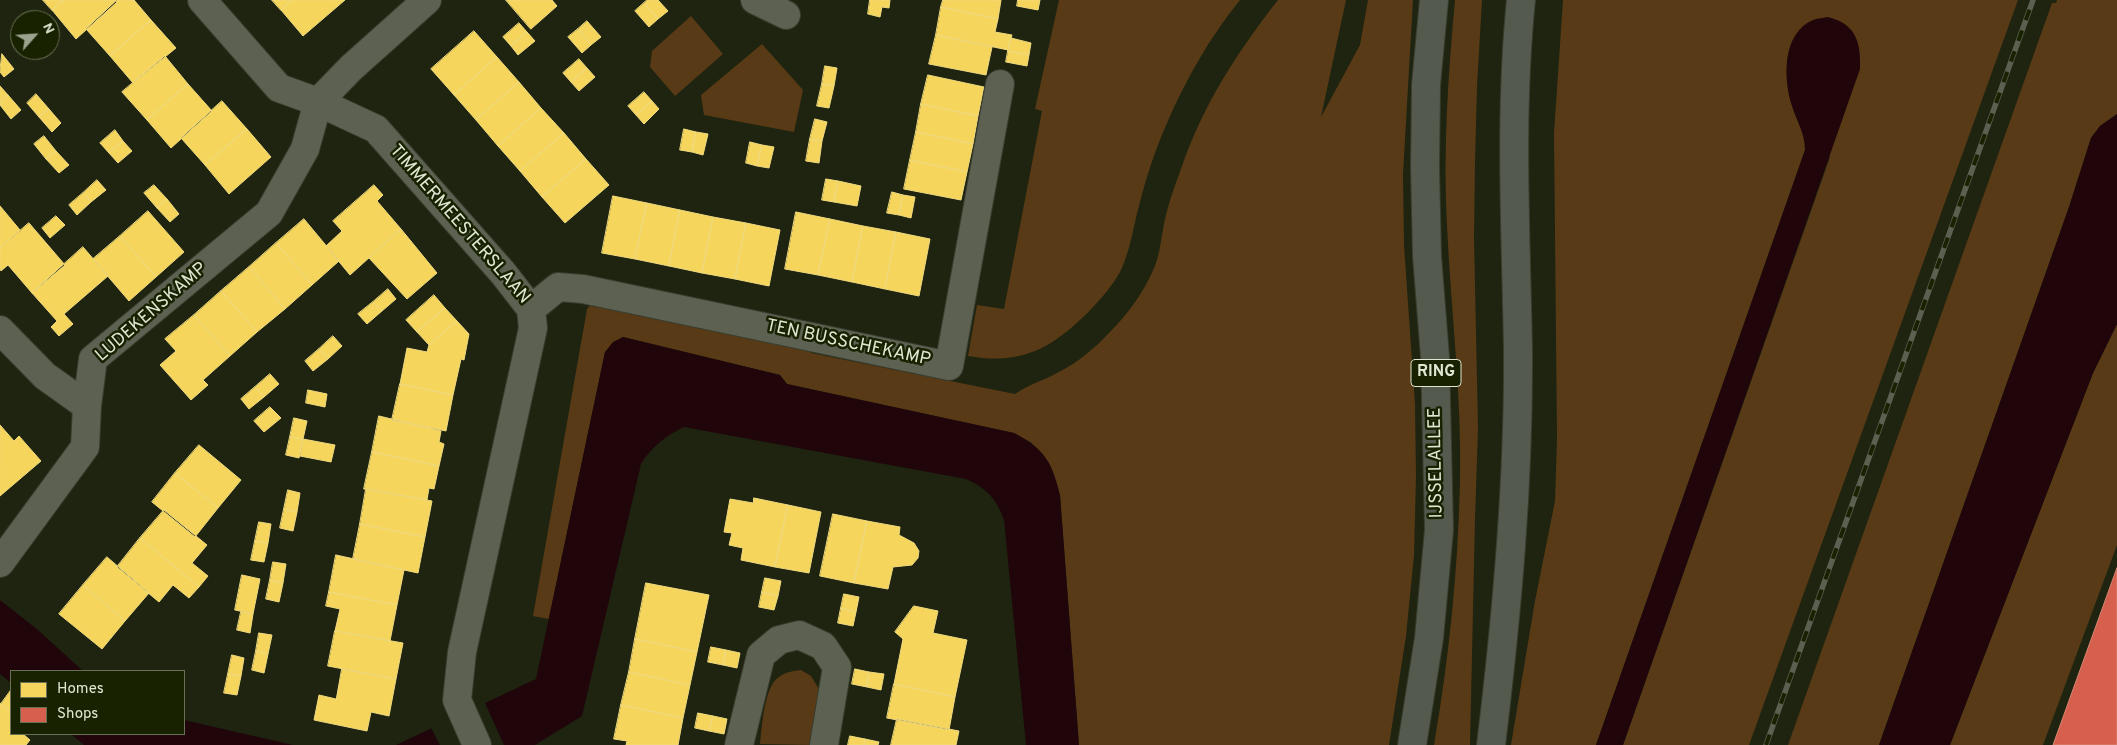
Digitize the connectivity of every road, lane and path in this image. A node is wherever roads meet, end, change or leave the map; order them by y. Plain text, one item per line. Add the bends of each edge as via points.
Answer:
1 (202, 0) edge
2 (427, 0) edge
3 (756, 0) edge
4 (1434, 0) edge
5 (1521, 0) edge
6 (786, 15) dead end
7 (1000, 84) dead end
8 (318, 102) junction
9 (531, 308) junction
10 (0, 330) edge
11 (87, 406) junction
12 (0, 563) edge
13 (477, 745) edge
14 (739, 745) edge
15 (824, 745) edge
16 (1412, 745) edge
17 (1491, 745) edge

1 - 8 street, TIMMERMEESTERSLAAN via 280,88
2 - 8 street via 350,68
3 - 6 street
4 - 16 main road, IJSSELALLEE / RING via 1426,85 1425,168 1427,256 1435,357 1439,530 1429,638
5 - 17 main road via 1513,168 1517,439 1507,603
7 - 9 street, TEN BUSSCHEKAMP via 949,366 582,289 558,287
8 - 9 street, TIMMERMEESTERSLAAN via 376,129 504,273
8 - 11 street, LUDEKENSKAMP via 305,149 269,213 93,359
9 - 13 street, TIMMERMEESTERSLAAN via 533,328 462,652 458,700
10 - 11 street via 45,376
11 - 12 street, LUDEKENSKAMP via 85,448
14 - 15 street via 761,654 779,640 799,635 823,646 836,667

